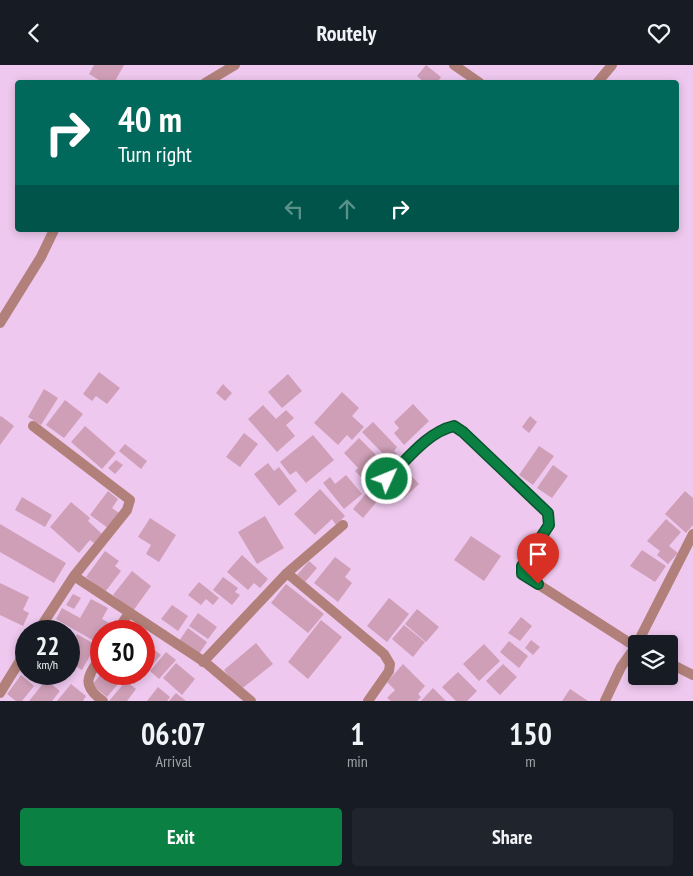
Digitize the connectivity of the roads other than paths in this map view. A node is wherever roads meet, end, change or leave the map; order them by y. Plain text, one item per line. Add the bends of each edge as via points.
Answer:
1 (235, 65) edge
2 (454, 65) edge
3 (612, 65) edge
4 (210, 80) edge
5 (476, 80) edge
6 (600, 80) edge
7 (53, 232) edge
8 (0, 323) edge
9 (34, 426) dead end
10 (387, 479) dead end
11 (343, 525) dead end
12 (693, 535) edge
13 (287, 573) junction
14 (74, 576) junction
15 (129, 613) junction
16 (45, 620) edge
17 (124, 620) edge
18 (642, 635) edge
19 (628, 641) edge
20 (628, 657) edge
21 (203, 662) junction
22 (678, 668) edge
23 (15, 669) edge
24 (693, 675) edge
25 (90, 676) edge
26 (0, 693) edge
27 (103, 701) edge
28 (251, 701) edge
29 (368, 701) edge
30 (605, 701) edge

1 - 4 street
2 - 5 street
3 - 6 street
7 - 8 street
9 - 14 street via 130,500 127,510
10 - 19 street via 443,428 454,426 463,432 548,513 549,525 522,566 522,574
11 - 13 street
12 - 18 street
13 - 21 street
13 - 29 street via 384,654 390,664 389,671
14 - 15 street
14 - 16 street
15 - 17 street
15 - 21 street
20 - 30 street
21 - 28 street
22 - 24 street
23 - 26 street
25 - 27 street via 91,693

